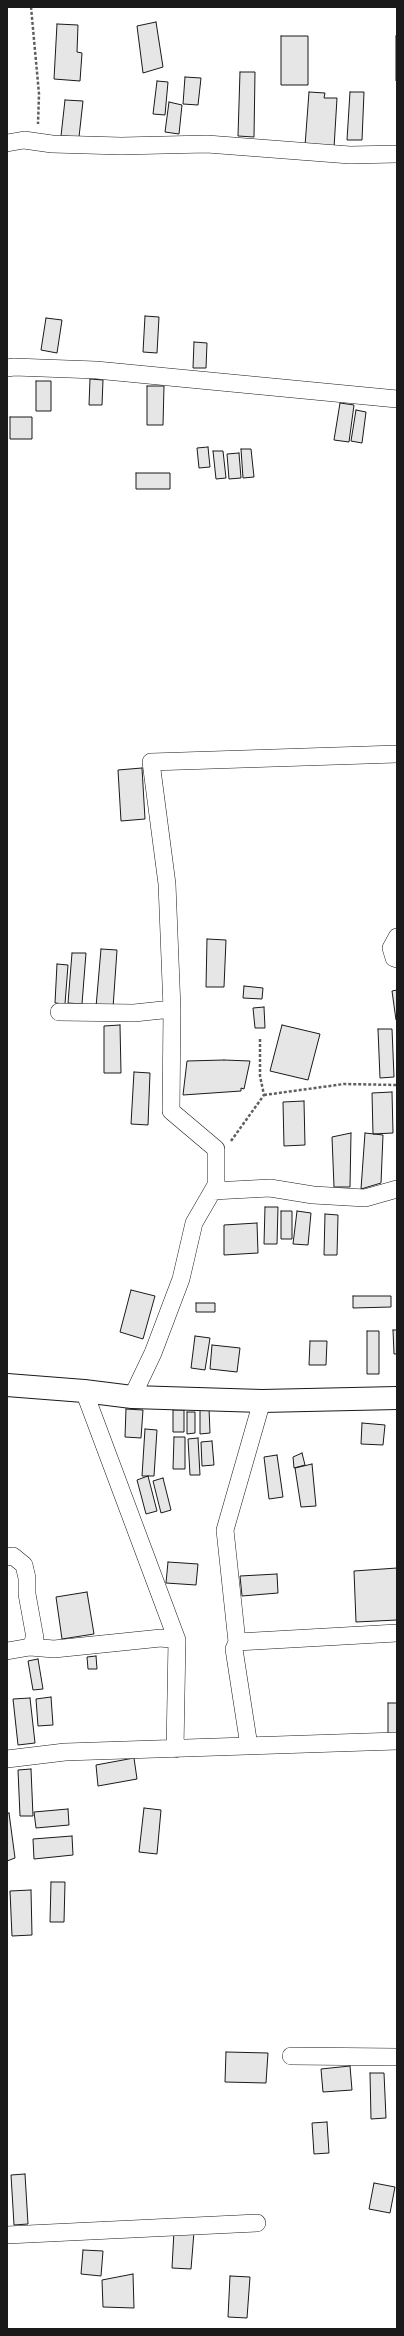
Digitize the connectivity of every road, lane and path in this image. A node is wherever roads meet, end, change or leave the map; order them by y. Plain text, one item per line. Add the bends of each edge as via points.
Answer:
1 (31, 7) edge
2 (37, 142) junction
3 (7, 143) edge
4 (397, 154) edge
5 (7, 368) edge
6 (397, 399) edge
7 (397, 754) edge
8 (397, 937) edge
9 (397, 959) edge
10 (172, 1009) junction
11 (59, 1012) dead end
12 (260, 1039) dead end
13 (397, 1085) edge
14 (264, 1095) junction
15 (216, 1149) junction
16 (397, 1189) edge
17 (213, 1191) junction
18 (7, 1385) edge
19 (84, 1391) junction
20 (132, 1398) junction
21 (397, 1398) edge
22 (262, 1401) junction
23 (7, 1557) edge
24 (397, 1634) edge
25 (177, 1640) junction
26 (237, 1642) junction
27 (30, 1647) junction
28 (7, 1651) edge
29 (397, 1741) edge
30 (249, 1746) junction
31 (175, 1748) junction
32 (7, 1759) edge
33 (291, 2056) dead end
34 (397, 2057) edge
35 (257, 2223) dead end
36 (7, 2234) edge

1 - 2 path via 39,94
2 - 3 street via 24,140
2 - 4 street via 121,146 207,144 350,155
5 - 6 street via 14,366 96,370
7 - 10 street via 152,762 167,884
8 - 9 street via 391,948 394,958
10 - 11 street via 134,1013
10 - 15 street via 171,1111
12 - 14 path via 260,1076
13 - 14 path via 344,1084
14 - 15 path via 232,1140
15 - 17 street via 216,1185
16 - 17 street via 365,1198 313,1195 270,1188
17 - 20 street via 194,1224 181,1279
18 - 19 street
19 - 20 street
19 - 25 street
20 - 22 street
21 - 22 street
22 - 26 street via 225,1530
23 - 27 street via 13,1556 24,1566 35,1638
24 - 26 street
25 - 27 street via 161,1638 54,1649
25 - 31 street
26 - 30 street via 234,1649
27 - 28 street
29 - 30 street
30 - 31 street
31 - 32 street via 65,1752
33 - 34 street
35 - 36 street

